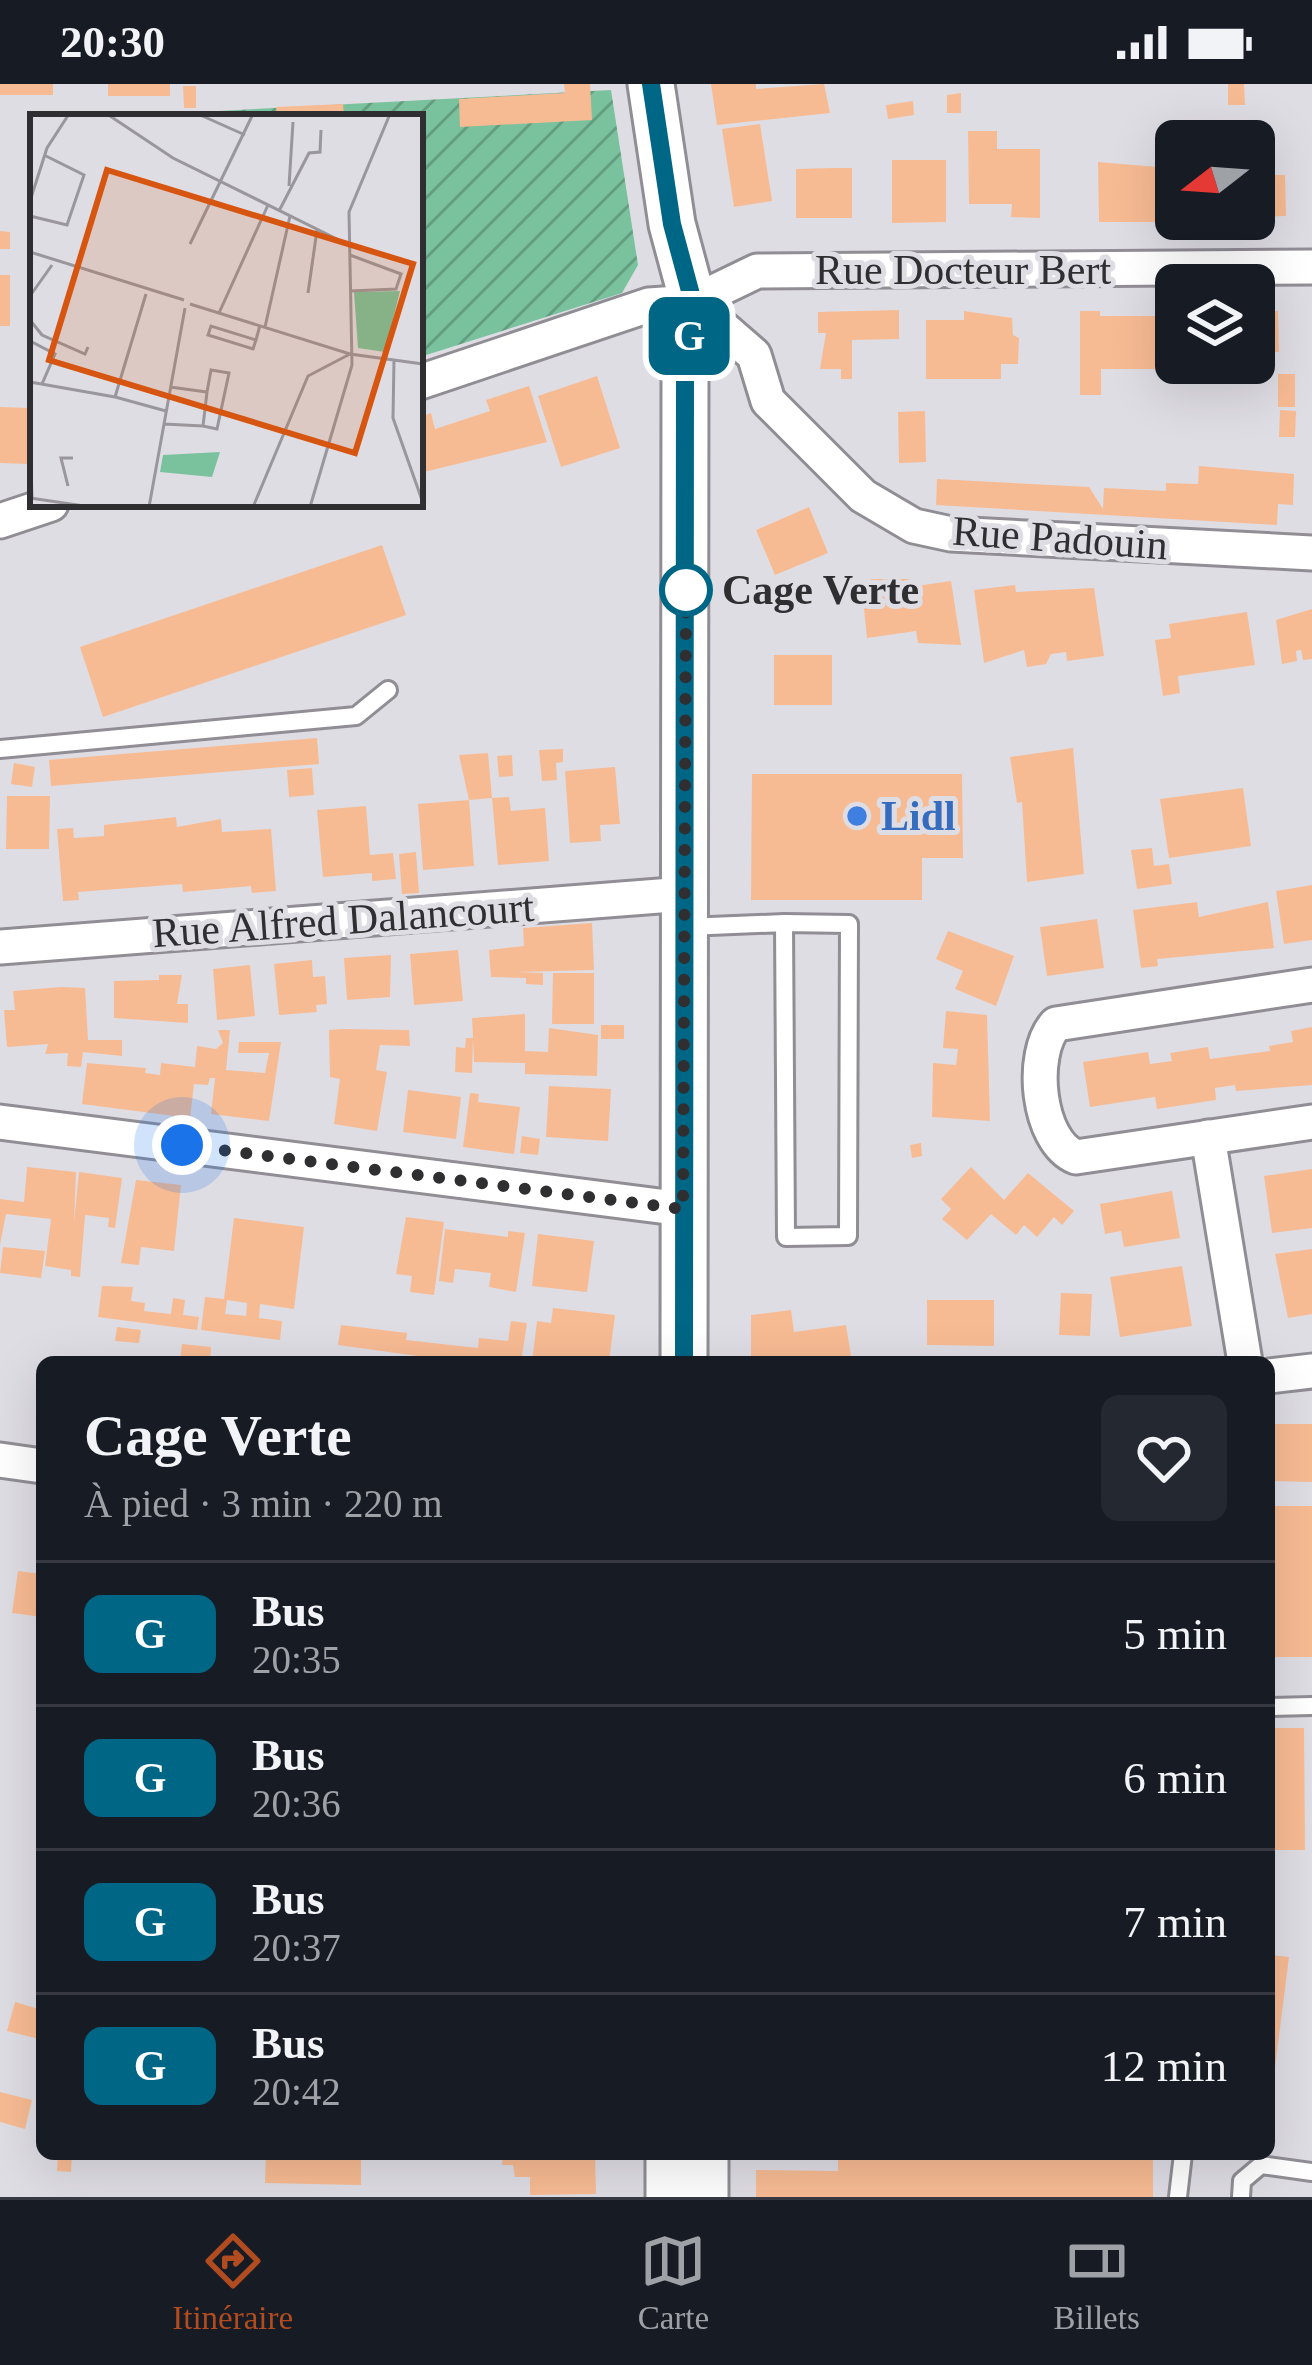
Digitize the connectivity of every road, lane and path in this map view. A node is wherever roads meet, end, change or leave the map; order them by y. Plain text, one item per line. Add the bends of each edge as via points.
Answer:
1 (651, 84) edge
2 (1312, 267) edge
3 (693, 302) junction
4 (423, 381) edge
5 (46, 507) edge
6 (2, 531) edge
7 (1312, 553) edge
8 (388, 690) dead end
9 (0, 749) edge
10 (685, 910) junction
11 (784, 923) junction
12 (0, 947) edge
13 (1312, 985) edge
14 (0, 1122) edge
15 (1312, 1122) edge
16 (1208, 1137) junction
17 (683, 1209) junction
18 (684, 1356) edge
19 (1245, 1356) edge
20 (1312, 1370) edge
21 (1275, 1375) edge
22 (0, 1460) edge
23 (36, 1465) edge
24 (1275, 1706) edge
25 (1312, 1706) edge
26 (669, 2160) edge
27 (688, 2160) edge
28 (705, 2160) edge
29 (1182, 2160) edge
30 (1312, 2171) edge
31 (669, 2197) edge
32 (688, 2197) edge
33 (705, 2197) edge
34 (1178, 2197) edge
35 (1241, 2197) edge

1 - 3 main road
2 - 3 street, Rue Docteur Bert via 757,271
3 - 4 street via 649,305
3 - 7 street, Rue Padouin via 754,355 769,401 784,417 863,496 914,526
3 - 10 main road via 685,370
5 - 6 street
8 - 9 lane via 356,716
10 - 11 lane
10 - 12 street, Rue Alfred Dalancourt
10 - 17 main road
11 - 11 lane via 786,1237 848,1236 849,924
13 - 16 street via 1056,1024 1044,1036 1039,1058 1052,1136 1063,1151 1076,1157
14 - 17 street
15 - 16 street
16 - 19 street
17 - 18 main road
20 - 21 street
22 - 23 street
24 - 25 lane
26 - 31 main road
27 - 32 lane
28 - 33 main road
29 - 34 lane
30 - 35 lane via 1261,2165 1242,2181

